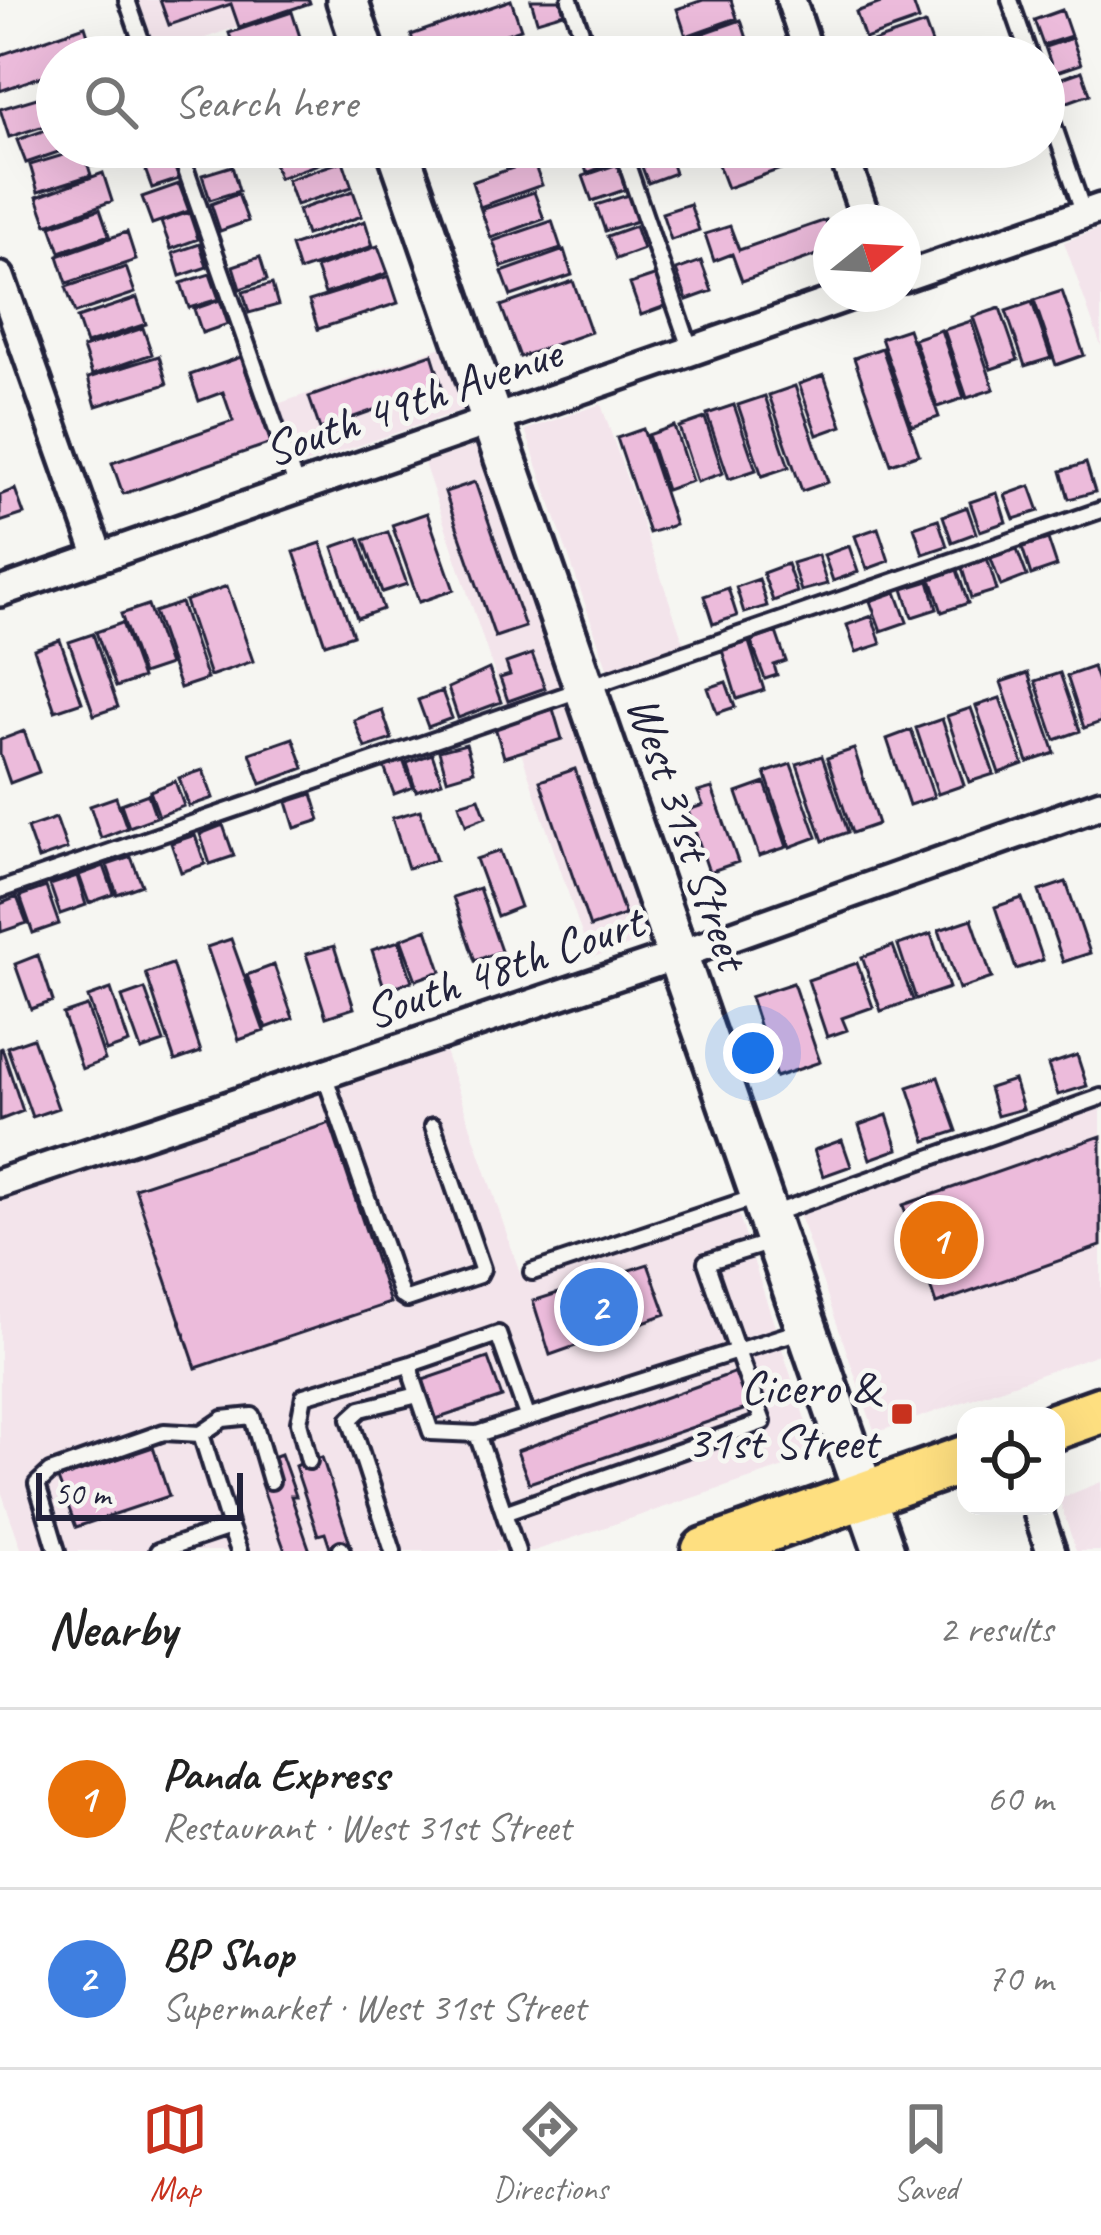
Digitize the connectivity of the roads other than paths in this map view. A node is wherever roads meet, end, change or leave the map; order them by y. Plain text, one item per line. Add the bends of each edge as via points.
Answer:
1 (127, 0) edge
2 (346, 0) edge
3 (570, 0) edge
4 (791, 0) edge
5 (1010, 0) edge
6 (140, 36) edge
7 (359, 36) edge
8 (583, 36) edge
9 (803, 36) edge
10 (1023, 36) edge
11 (1065, 147) edge
12 (185, 168) edge
13 (404, 168) edge
14 (628, 168) edge
15 (848, 168) edge
16 (861, 204) edge
17 (1092, 211) edge
18 (921, 271) edge
19 (0, 277) edge
20 (813, 308) edge
21 (691, 351) junction
22 (491, 420) junction
23 (297, 488) junction
24 (1101, 510) edge
25 (99, 557) junction
26 (0, 592) edge
27 (585, 688) junction
28 (1101, 804) edge
29 (0, 890) edge
30 (678, 955) junction
31 (324, 1074) junction
32 (1101, 1097) edge
33 (434, 1126) dead end
34 (0, 1183) edge
35 (769, 1217) junction
36 (532, 1272) dead end
37 (807, 1328) junction
38 (737, 1351) junction
39 (411, 1364) junction
40 (418, 1395) junction
41 (1101, 1410) edge
42 (527, 1416) junction
43 (1065, 1423) edge
44 (202, 1434) junction
45 (476, 1434) junction
46 (310, 1461) dead end
47 (957, 1462) edge
48 (271, 1481) dead end
49 (865, 1496) junction
50 (504, 1514) junction
51 (1039, 1515) edge
52 (230, 1527) junction
53 (57, 1551) edge
54 (158, 1551) edge
55 (238, 1551) edge
56 (393, 1551) edge
57 (517, 1551) edge
58 (705, 1551) edge
59 (884, 1551) edge
60 (1051, 1551) edge

1 - 6 lane
2 - 7 main road
3 - 8 lane
4 - 9 street
5 - 10 lane
11 - 17 lane
12 - 23 lane
13 - 22 main road, West 31st Street
14 - 21 lane
15 - 16 street
17 - 18 street
19 - 25 street
20 - 21 street, South 49th Avenue
21 - 22 street, South 49th Avenue
22 - 23 street, South 49th Avenue
22 - 27 main road, West 31st Street
23 - 25 street, South 49th Avenue
24 - 27 lane
25 - 26 street, South 49th Avenue
27 - 29 lane
27 - 30 main road, West 31st Street
28 - 30 street, South 48th Court
30 - 31 street, South 48th Court
30 - 35 main road, West 31st Street
31 - 33 lane via 407,1299 482,1269
31 - 34 street, South 48th Court
32 - 35 lane
35 - 36 lane
35 - 37 main road, West 31st Street
35 - 38 lane via 706,1262
37 - 38 lane
37 - 49 main road, West 31st Street
38 - 42 lane
38 - 50 lane via 764,1422
39 - 40 lane
39 - 42 lane via 498,1334
39 - 46 lane via 304,1396 299,1422
40 - 45 lane via 431,1432
40 - 56 lane via 350,1419
41 - 43 main road
42 - 45 lane
44 - 48 lane via 223,1419 252,1416
44 - 52 lane
44 - 53 lane via 164,1432 50,1472 37,1484
45 - 50 lane
47 - 49 main road
49 - 58 main road
49 - 59 main road, West 31st Street
50 - 57 lane
51 - 60 street
52 - 54 lane
52 - 55 lane

